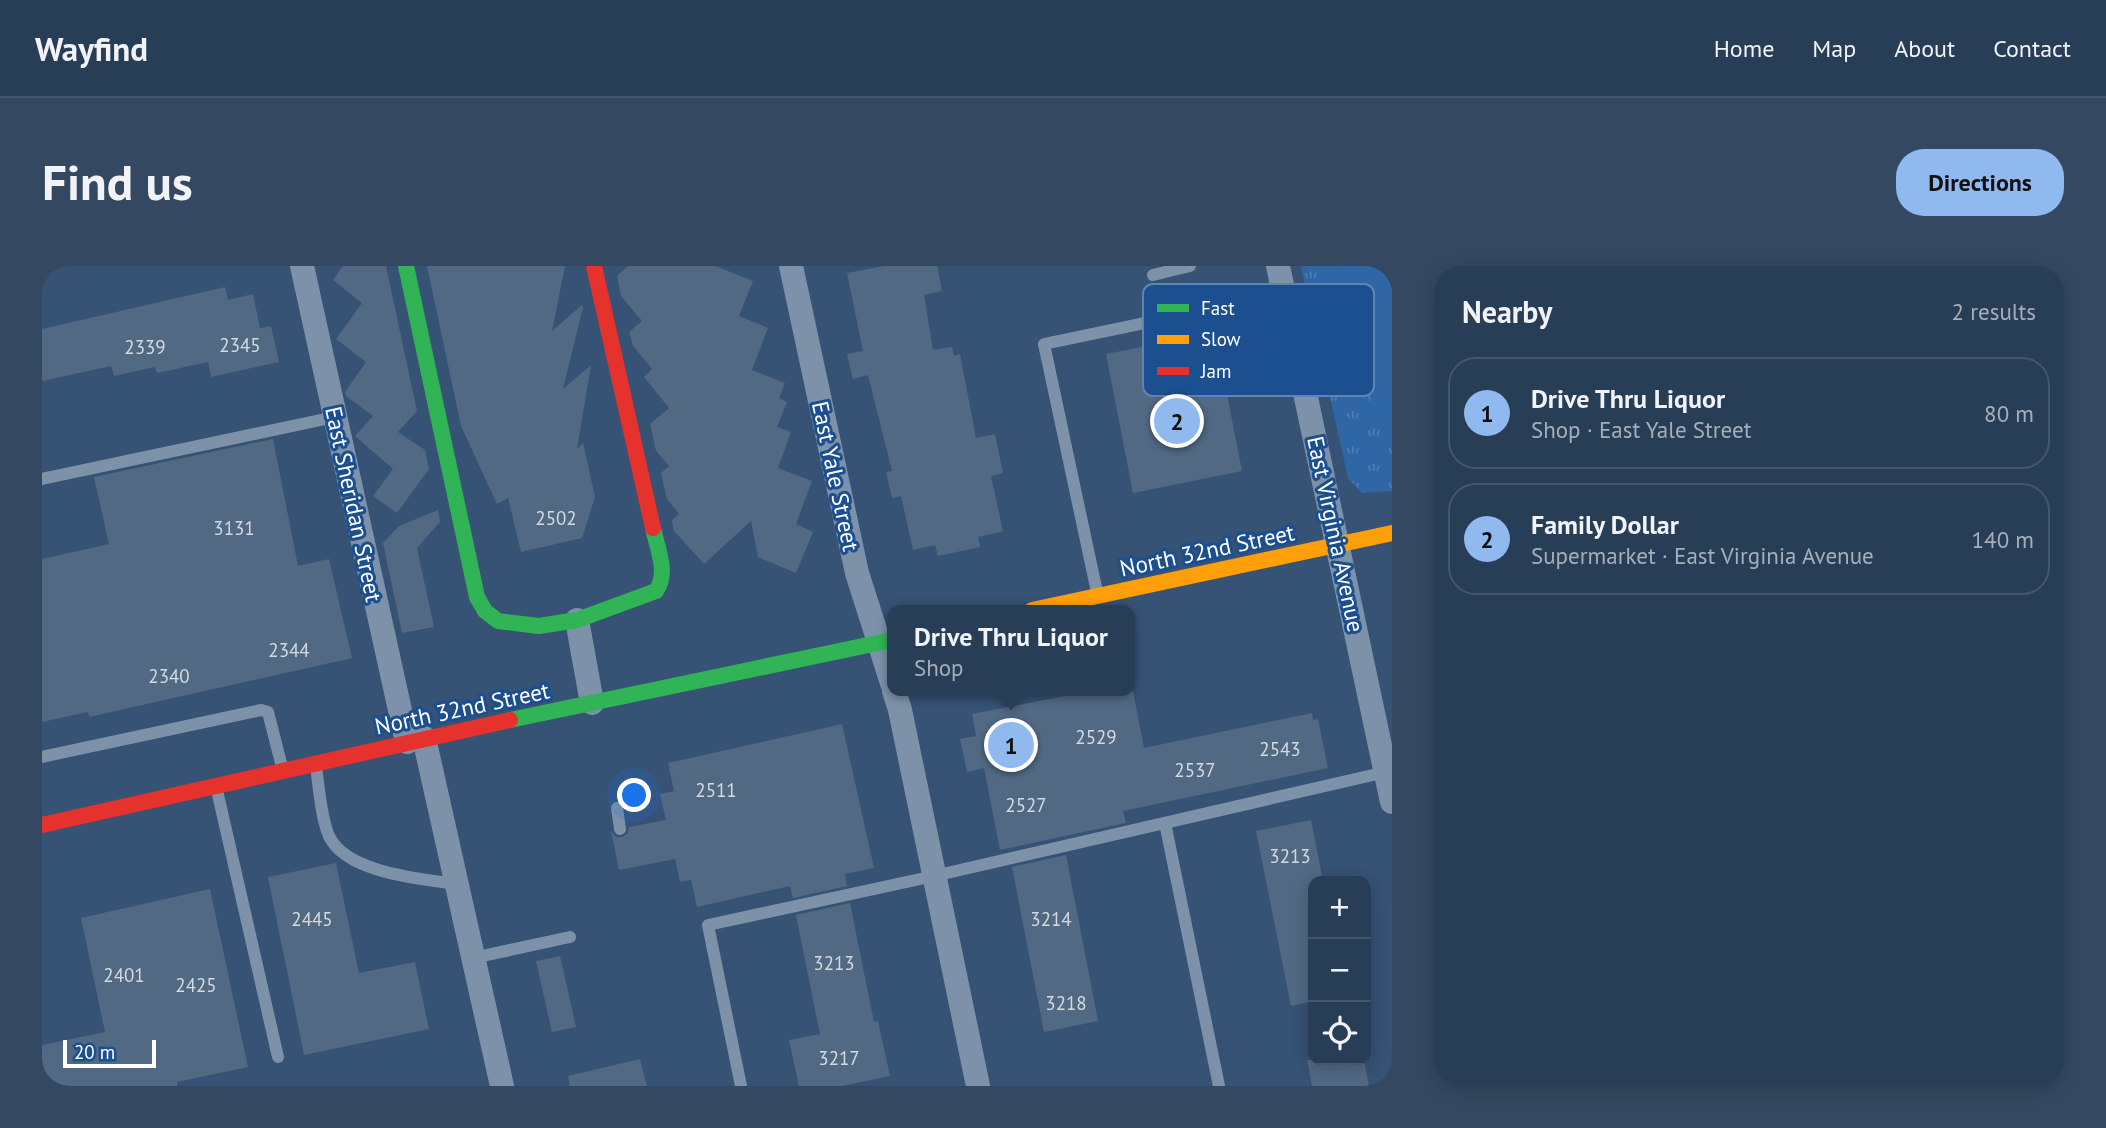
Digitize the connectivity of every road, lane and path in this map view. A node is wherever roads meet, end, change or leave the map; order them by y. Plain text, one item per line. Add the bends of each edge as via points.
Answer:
1 (302, 266) edge
2 (407, 266) edge
3 (594, 266) edge
4 (791, 266) edge
5 (1190, 266) edge
6 (1278, 266) edge
7 (1153, 275) dead end
8 (1282, 284) edge
9 (1143, 323) edge
10 (1306, 396) edge
11 (335, 417) junction
12 (42, 479) edge
13 (1392, 533) edge
14 (1338, 545) junction
15 (1097, 596) junction
16 (1055, 605) edge
17 (577, 620) junction
18 (886, 641) edge
19 (896, 696) edge
20 (592, 703) junction
21 (415, 740) junction
22 (42, 757) edge
23 (315, 763) junction
24 (284, 770) junction
25 (1385, 772) junction
26 (216, 786) junction
27 (1392, 803) edge
28 (617, 808) dead end
29 (1164, 823) junction
30 (42, 825) edge
31 (620, 829) dead end
32 (934, 876) junction
33 (457, 884) junction
34 (570, 937) dead end
35 (473, 958) junction
36 (278, 1058) dead end
37 (502, 1086) edge
38 (741, 1086) edge
39 (978, 1086) edge
40 (1219, 1086) edge

1 - 11 street, East Sheridan Street
2 - 17 main road via 477,597 498,621 539,626
3 - 17 main road via 663,573 656,591
4 - 18 street, East Yale Street via 857,573
5 - 7 lane
6 - 8 street, East Virginia Avenue
9 - 15 lane via 1044,344
10 - 14 street, East Virginia Avenue
11 - 12 lane
11 - 21 street, East Sheridan Street
13 - 14 main road, North 32nd Street
14 - 15 main road, North 32nd Street
14 - 25 street, East Virginia Avenue
15 - 16 main road, North 32nd Street
17 - 20 street
18 - 20 main road, North 32nd Street
19 - 32 street
20 - 21 main road, North 32nd Street
21 - 23 main road, North 32nd Street
21 - 33 street, East Sheridan Street
22 - 24 lane via 261,710 268,712
23 - 24 main road, North 32nd Street
23 - 33 lane via 334,845 365,865
24 - 26 main road, North 32nd Street
25 - 27 street, East Virginia Avenue
25 - 29 lane
26 - 30 main road, North 32nd Street
26 - 36 lane
28 - 31 lane
29 - 32 lane
29 - 40 lane
32 - 38 lane via 708,925
32 - 39 street
33 - 35 street, East Sheridan Street
34 - 35 lane
35 - 37 street, East Sheridan Street

